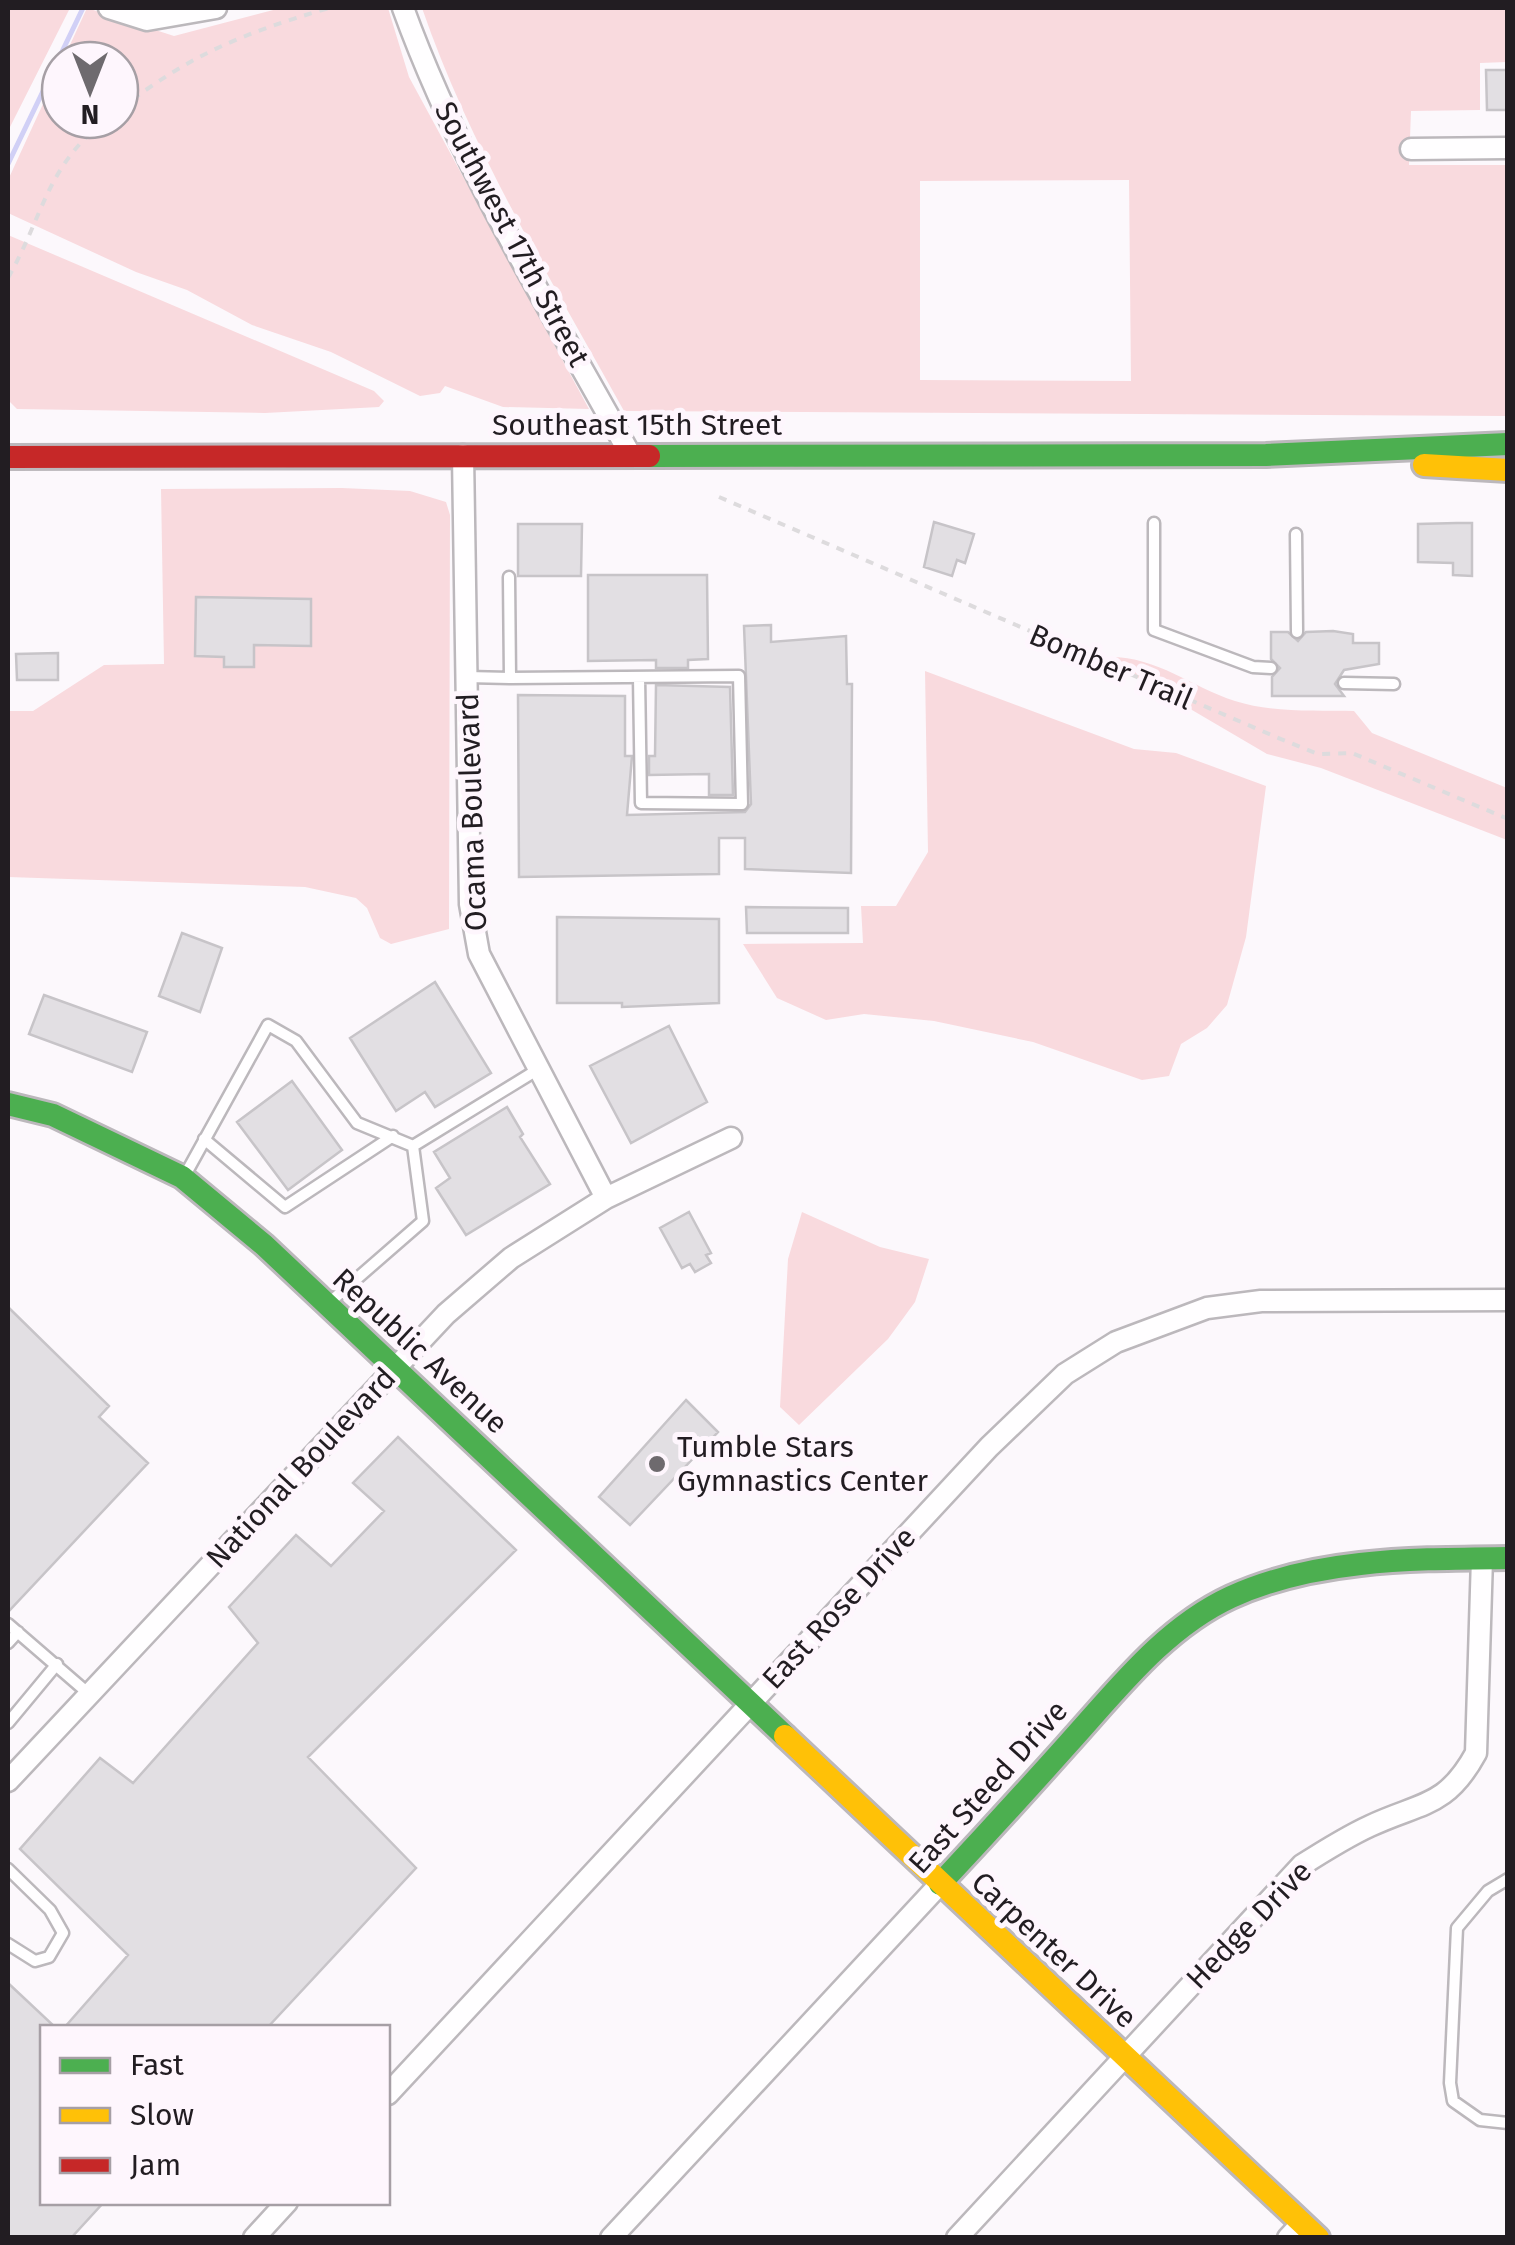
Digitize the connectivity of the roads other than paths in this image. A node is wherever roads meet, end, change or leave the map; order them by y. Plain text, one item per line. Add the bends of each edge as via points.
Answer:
1 (109, 8) edge
2 (216, 8) edge
3 (403, 8) edge
4 (1508, 148) edge
5 (1411, 149) dead end
6 (1508, 444) edge
7 (1266, 454) junction
8 (8, 456) edge
9 (463, 456) junction
10 (631, 456) junction
11 (1508, 470) edge
12 (1154, 522) dead end
13 (1296, 534) dead end
14 (510, 577) dead end
15 (1297, 632) dead end
16 (1272, 668) dead end
17 (467, 677) junction
18 (639, 677) junction
19 (510, 678) junction
20 (1344, 683) dead end
21 (1394, 684) dead end
22 (537, 1070) junction
23 (8, 1104) edge
24 (393, 1136) junction
25 (731, 1138) dead end
26 (204, 1139) junction
27 (414, 1146) junction
28 (183, 1178) junction
29 (606, 1198) junction
30 (1508, 1300) edge
31 (326, 1305) junction
32 (395, 1368) junction
33 (1482, 1558) junction
34 (1508, 1558) edge
35 (8, 1624) edge
36 (18, 1632) junction
37 (8, 1643) edge
38 (57, 1664) junction
39 (89, 1694) junction
40 (750, 1704) junction
41 (8, 1723) edge
42 (8, 1781) edge
43 (8, 1869) edge
44 (1508, 1879) edge
45 (940, 1884) junction
46 (8, 1944) edge
47 (1125, 2058) junction
48 (390, 2092) edge
49 (1508, 2123) edge
50 (284, 2205) edge
51 (1302, 2233) edge
52 (254, 2238) edge
53 (611, 2238) edge
54 (958, 2238) edge

1 - 2 street via 147,20
3 - 10 street, Southwest 17th Street via 490,198
4 - 5 street
6 - 7 street, Southeast 15th Street
7 - 10 street, Southeast 15th Street
7 - 11 street, Southeast 15th Street
8 - 9 street, Southeast 15th Street
9 - 10 street, Southeast 15th Street
9 - 17 street, Ocama Boulevard
12 - 16 lane via 1154,630
13 - 15 lane
14 - 19 lane
17 - 19 lane
17 - 22 street, Ocama Boulevard via 470,904 479,954
18 - 18 lane via 739,676 742,804 641,803
18 - 19 lane
20 - 21 lane
22 - 27 lane
22 - 29 street, Ocama Boulevard
23 - 28 street, Republic Avenue via 71,1122
24 - 26 lane via 286,1207
24 - 26 lane via 357,1123 296,1041 268,1025
24 - 27 lane
25 - 29 street, National Boulevard
26 - 28 lane
27 - 31 lane via 423,1221
28 - 31 street, Republic Avenue
29 - 32 street, National Boulevard via 511,1258
30 - 40 street, East Rose Drive via 1261,1301 1207,1308 1116,1342 1034,1400
31 - 32 street, Republic Avenue
32 - 39 street, National Boulevard
32 - 40 street, Republic Avenue
33 - 34 street, East Steed Drive
33 - 45 street, East Steed Drive via 1325,1571 1256,1586 1209,1610 1157,1646
33 - 47 street, Hedge Drive via 1476,1753 1461,1781 1442,1798 1372,1824 1302,1865
35 - 36 lane
36 - 37 lane
36 - 38 lane
38 - 39 lane
38 - 41 lane
39 - 42 street, National Boulevard
40 - 45 street, Carpenter Drive
40 - 48 street, East Rose Drive
43 - 46 lane via 50,1910 63,1933 49,1957 35,1961
44 - 49 lane via 1488,1891 1457,1928 1450,2083 1453,2101 1480,2120
45 - 47 street, Carpenter Drive
45 - 53 street, East Steed Drive
47 - 51 street, Carpenter Drive
47 - 54 street, Hedge Drive
50 - 52 street

